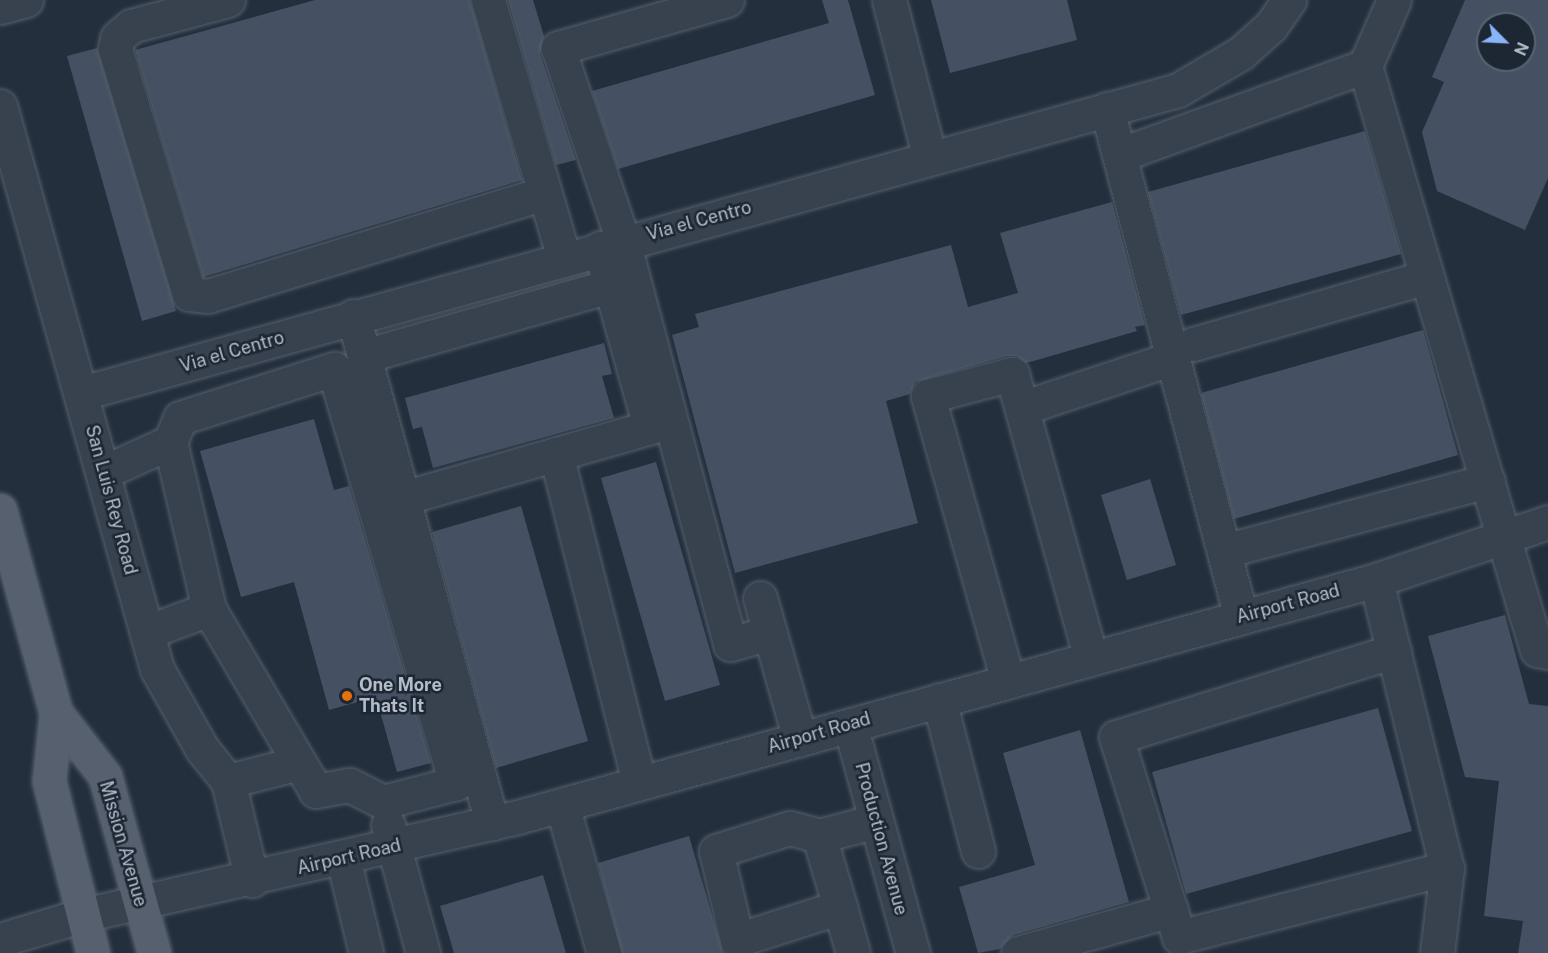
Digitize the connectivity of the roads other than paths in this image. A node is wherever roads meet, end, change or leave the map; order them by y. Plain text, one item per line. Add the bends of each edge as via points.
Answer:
1 (26, 0) edge
2 (228, 0) edge
3 (488, 0) edge
4 (727, 0) edge
5 (889, 0) edge
6 (1289, 0) edge
7 (1394, 0) edge
8 (0, 7) edge
9 (1365, 66) junction
10 (0, 106) edge
11 (1107, 109) junction
12 (1119, 155) junction
13 (930, 158) junction
14 (544, 193) junction
15 (611, 245) junction
16 (564, 258) junction
17 (1427, 277) junction
18 (610, 286) junction
19 (353, 316) junction
20 (318, 327) junction
21 (1183, 351) junction
22 (364, 356) junction
23 (183, 365) junction
24 (334, 369) junction
25 (82, 393) junction
26 (1022, 408) junction
27 (195, 413) junction
28 (170, 442) junction
29 (556, 454) junction
30 (104, 472) junction
31 (1488, 481) junction
32 (403, 498) junction
33 (0, 510) edge
34 (1548, 522) edge
35 (1505, 538) junction
36 (1224, 551) junction
37 (1376, 580) junction
38 (760, 598) dead end
39 (209, 609) junction
40 (1538, 614) edge
41 (1241, 617) junction
42 (147, 632) junction
43 (770, 633) junction
44 (1394, 651) junction
45 (1548, 652) edge
46 (1091, 658) junction
47 (1008, 681) junction
48 (939, 700) junction
49 (56, 713) junction
50 (850, 725) junction
51 (800, 739) junction
52 (299, 763) junction
53 (228, 781) junction
54 (456, 783) junction
55 (639, 783) junction
56 (383, 802) junction
57 (562, 805) junction
58 (876, 821) junction
59 (481, 825) junction
60 (819, 836) junction
61 (394, 846) junction
62 (978, 851) dead end
63 (343, 858) junction
64 (1447, 868) junction
65 (252, 880) junction
66 (140, 903) junction
67 (840, 907) junction
68 (1171, 910) junction
69 (83, 915) junction
70 (0, 940) edge
71 (93, 953) edge
72 (154, 953) edge
73 (366, 953) edge
74 (423, 953) edge
75 (604, 953) edge
76 (853, 953) edge
77 (913, 953) edge
78 (1018, 953) edge
79 (1437, 953) edge

1 - 8 street
2 - 14 street via 131,26 117,38 115,49 189,294 208,296
3 - 14 street
4 - 15 street via 558,48
5 - 13 street
6 - 11 street, Via el Centro via 1271,26 1241,53 1179,90
7 - 9 street
9 - 12 street
9 - 17 street
10 - 25 street, San Luis Rey Road
11 - 12 street
11 - 13 street, Via el Centro
12 - 21 street
13 - 15 street, Via el Centro
14 - 16 street
15 - 16 street, Via el Centro
15 - 18 street
15 - 43 street via 730,644
16 - 19 street, Via el Centro
17 - 21 street
17 - 31 street
18 - 22 street
18 - 29 street via 650,427
19 - 20 street, Via el Centro
19 - 22 street
20 - 23 street, Via el Centro
20 - 24 street
21 - 26 street
21 - 36 street
22 - 32 street
23 - 25 street, Via el Centro
23 - 27 street
24 - 27 street
24 - 54 street
25 - 30 street, San Luis Rey Road
26 - 46 street
26 - 47 street via 1012,374 928,396
27 - 28 street via 180,418
28 - 30 street
28 - 39 street
29 - 32 street
29 - 55 street
30 - 42 street, San Luis Rey Road
31 - 35 street
31 - 36 street
32 - 59 street
33 - 49 main road, Mission Avenue
34 - 35 street, Airport Road
35 - 37 street, Airport Road
35 - 40 street
36 - 41 street
37 - 41 street, Airport Road
37 - 44 street
38 - 43 street
39 - 42 street
39 - 52 street
40 - 45 street via 1537,650
41 - 46 street, Airport Road
42 - 53 street, San Luis Rey Road via 157,669 201,749
43 - 51 street
44 - 64 street
44 - 68 street via 1116,737
46 - 47 street, Airport Road
47 - 48 street, Airport Road
48 - 50 street, Airport Road
48 - 62 street
49 - 66 main road, Mission Avenue via 105,776
49 - 69 main road, Mission Avenue via 49,781
50 - 51 street, Airport Road
50 - 58 street, Production Avenue
51 - 55 street, Airport Road
52 - 53 street
52 - 56 street via 316,791 349,785
53 - 65 street, San Luis Rey Road
54 - 56 street
54 - 59 street
55 - 57 street, Airport Road
56 - 61 street
57 - 59 street, Airport Road
57 - 75 street
58 - 60 street
58 - 77 street, Production Avenue
59 - 61 street, Airport Road
60 - 67 street
60 - 67 street via 790,828 716,850 737,940
61 - 63 street, Airport Road
61 - 74 street
63 - 65 street, Airport Road
63 - 73 street
64 - 68 street via 1179,937
64 - 79 street
65 - 66 street, Airport Road
66 - 69 street, Airport Road
66 - 72 main road, Mission Avenue
67 - 76 street
68 - 78 street
69 - 70 street, Airport Road
69 - 71 main road, Mission Avenue

